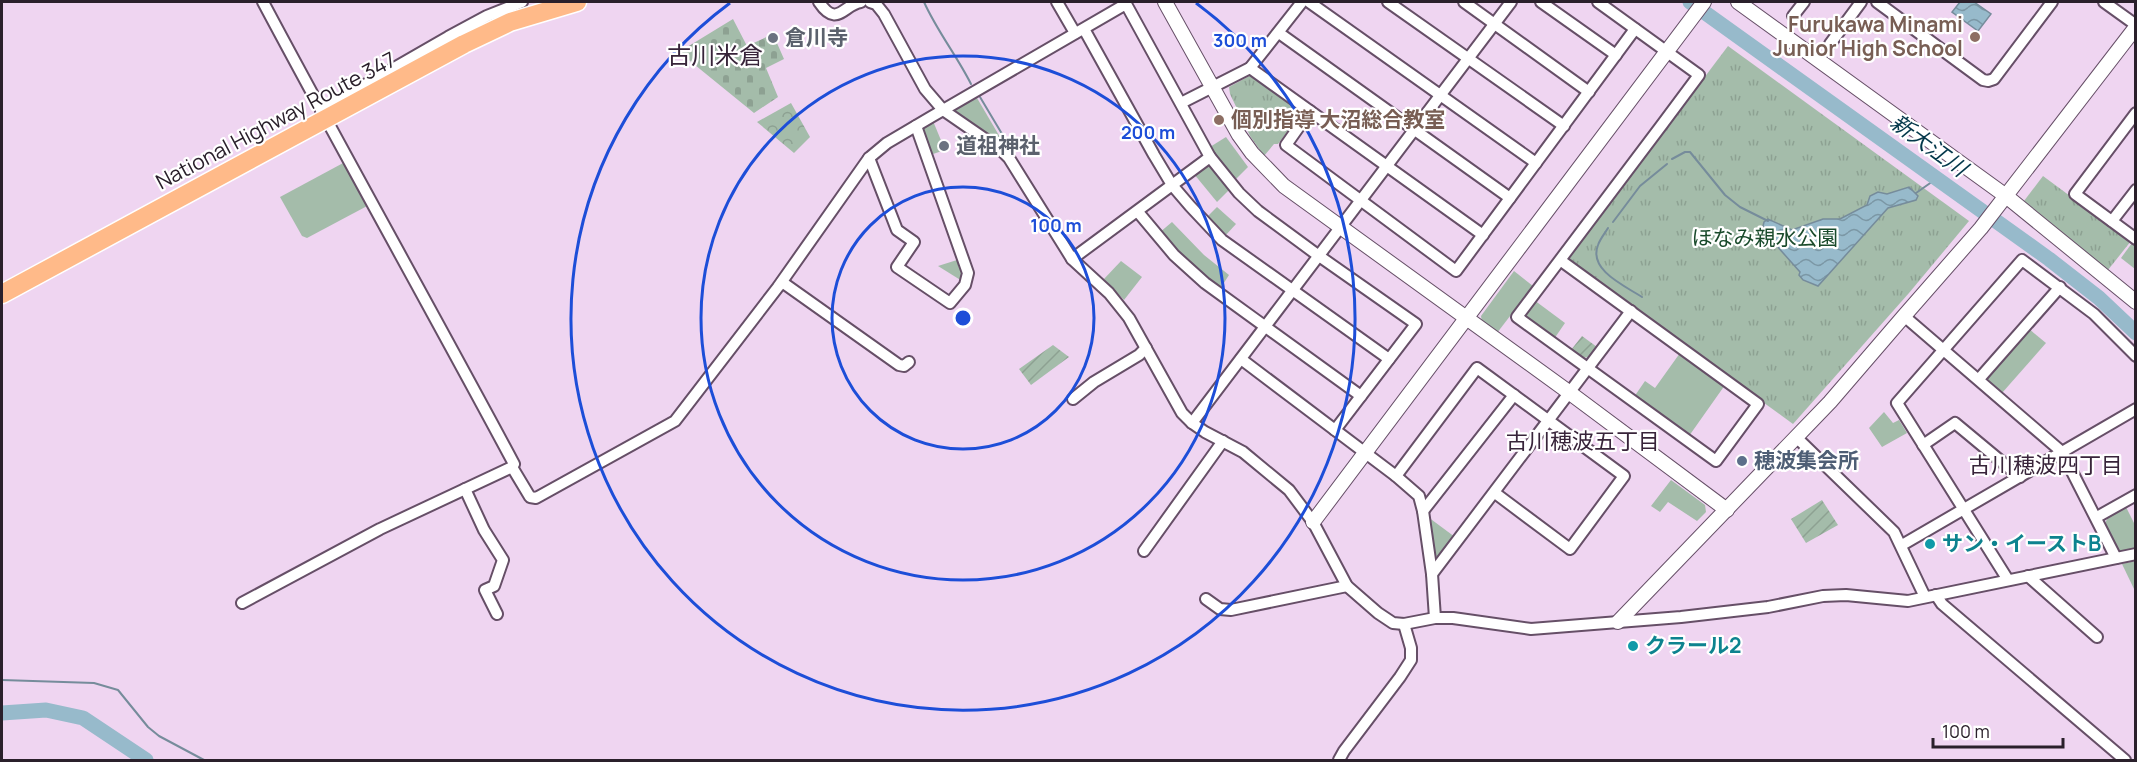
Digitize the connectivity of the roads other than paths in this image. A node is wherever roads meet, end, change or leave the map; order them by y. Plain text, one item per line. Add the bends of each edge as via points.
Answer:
1 (263, 2) edge
2 (522, 2) edge
3 (577, 2) edge
4 (819, 2) edge
5 (861, 2) edge
6 (870, 2) edge
7 (1057, 2) edge
8 (1166, 2) edge
9 (1302, 2) edge
10 (1309, 2) edge
11 (1388, 2) edge
12 (1464, 2) edge
13 (1511, 2) edge
14 (1541, 2) edge
15 (1598, 2) edge
16 (1704, 2) edge
17 (1738, 2) edge
18 (1804, 2) edge
19 (1861, 2) edge
20 (1877, 2) edge
21 (2052, 2) edge
22 (2104, 2) edge
23 (1793, 16) dead end
24 (1494, 23) junction
25 (2136, 26) edge
26 (1635, 29) junction
27 (1079, 31) junction
28 (1279, 33) junction
29 (1830, 44) dead end
30 (1668, 52) junction
31 (1616, 55) junction
32 (1468, 58) junction
33 (1250, 68) junction
34 (1212, 88) junction
35 (1589, 92) junction
36 (1440, 95) junction
37 (1181, 103) junction
38 (943, 110) junction
39 (1310, 111) junction
40 (2136, 113) edge
41 (323, 115) junction
42 (916, 126) junction
43 (1564, 126) junction
44 (1414, 130) junction
45 (1210, 157) junction
46 (869, 158) junction
47 (1536, 163) junction
48 (1387, 166) junction
49 (1172, 185) junction
50 (2136, 190) edge
51 (2006, 196) junction
52 (1510, 198) junction
53 (1360, 200) junction
54 (1138, 212) junction
55 (2112, 221) junction
56 (1340, 227) junction
57 (1483, 235) junction
58 (2136, 238) edge
59 (1319, 256) junction
60 (1072, 259) junction
61 (1560, 260) junction
62 (782, 282) junction
63 (2060, 287) junction
64 (1292, 290) junction
65 (2, 294) edge
66 (2136, 302) edge
67 (1631, 310) junction
68 (1904, 316) junction
69 (1467, 319) junction
70 (1265, 327) junction
71 (1146, 348) junction
72 (1944, 350) junction
73 (2136, 356) edge
74 (1241, 359) junction
75 (1389, 359) junction
76 (909, 362) dead end
77 (1588, 369) junction
78 (1979, 379) junction
79 (1570, 393) junction
80 (1514, 395) junction
81 (1361, 396) junction
82 (1073, 399) dead end
83 (2136, 409) edge
84 (1549, 421) junction
85 (1192, 423) junction
86 (1335, 430) junction
87 (1796, 437) junction
88 (1223, 441) junction
89 (1923, 445) junction
90 (2062, 452) junction
91 (1365, 453) junction
92 (512, 467) junction
93 (1396, 476) junction
94 (2020, 477) junction
95 (465, 489) junction
96 (1495, 493) junction
97 (2136, 495) edge
98 (1963, 509) junction
99 (1727, 510) junction
100 (1424, 511) junction
101 (2097, 518) junction
102 (1312, 522) junction
103 (1902, 545) junction
104 (1144, 551) dead end
105 (2136, 554) edge
106 (2116, 558) junction
107 (1432, 574) junction
108 (2028, 576) junction
109 (2007, 580) junction
110 (1347, 586) junction
111 (1931, 596) junction
112 (1206, 599) dead end
113 (242, 603) dead end
114 (497, 614) dead end
115 (1435, 618) junction
116 (1618, 622) junction
117 (1404, 624) junction
118 (2097, 638) dead end
119 (1339, 760) edge
120 (2125, 760) edge

1 - 41 street
2 - 41 street via 448,37
3 - 41 highway, National Highway Route 347 via 510,22
4 - 5 street via 835,14
6 - 38 street via 884,14 925,89
7 - 27 street
8 - 34 street
9 - 28 street
10 - 36 street
11 - 32 street
12 - 24 street
13 - 24 street
14 - 31 street
15 - 26 street
16 - 30 street
17 - 51 street
18 - 23 street
19 - 29 street
20 - 21 street via 1988,81 1994,79
22 - 25 street
24 - 32 street
24 - 35 street
25 - 51 street
26 - 30 street
26 - 31 street
27 - 37 street via 1126,4
27 - 38 street
27 - 49 street
28 - 33 street
28 - 44 street
30 - 61 street via 1699,75
30 - 69 street
31 - 35 street
32 - 36 street
32 - 43 street
33 - 34 street
33 - 39 street
34 - 37 street
34 - 56 street via 1239,135 1267,170
35 - 43 street
36 - 44 street
36 - 47 street
37 - 45 street
38 - 42 street
38 - 60 street via 1009,158
39 - 48 street
39 - 53 street via 1286,145
40 - 55 street via 2075,194
41 - 65 highway, National Highway Route 347
41 - 92 street via 457,357 514,464
42 - 46 street
42 - 46 street via 968,273 950,303 897,267 914,242 897,230
43 - 47 street
44 - 48 street
44 - 52 street
45 - 49 street
45 - 59 street via 1258,211
46 - 62 street
47 - 52 street
48 - 53 street
48 - 57 street
49 - 54 street
49 - 64 street via 1222,240
50 - 55 street
51 - 66 street
51 - 68 street
52 - 57 street
53 - 56 street
53 - 57 street via 1456,271
54 - 60 street
54 - 70 street via 1174,255
55 - 58 street
56 - 59 street
56 - 69 street
59 - 64 street
59 - 75 street via 1416,324
60 - 71 street via 1119,305
61 - 67 street
61 - 77 street via 1518,317
62 - 76 street via 899,365
62 - 92 street via 675,421 536,498 530,497
63 - 72 street via 2022,260
63 - 73 street
63 - 78 street
64 - 70 street
64 - 75 street
67 - 77 street
67 - 77 street via 1758,404 1716,461
68 - 72 street
68 - 87 street
69 - 79 street
69 - 91 street
70 - 74 street
70 - 81 street
71 - 82 street
71 - 85 street via 1182,413
72 - 78 street
72 - 89 street via 1897,403
74 - 85 street
74 - 86 street
75 - 81 street
77 - 79 street
78 - 90 street
79 - 84 street
79 - 99 street
80 - 84 street
80 - 93 street via 1477,368
80 - 100 street
81 - 86 street
83 - 90 street
84 - 96 street
84 - 96 street via 1624,476 1570,549
85 - 88 street
86 - 91 street
87 - 99 street
87 - 103 street via 1894,532
88 - 102 street via 1272,474
88 - 104 street
89 - 94 street via 1955,423
89 - 98 street
90 - 94 street
90 - 101 street
91 - 93 street
91 - 102 street
92 - 95 street
93 - 100 street via 1419,496
94 - 98 street
95 - 113 street
95 - 114 street via 503,560 494,585 485,590
96 - 107 street
97 - 101 street
98 - 103 street
98 - 109 street
99 - 116 street
100 - 107 street
101 - 106 street
102 - 110 street
103 - 111 street
105 - 106 street
106 - 108 street
107 - 115 street
108 - 109 street
108 - 118 street
109 - 111 street
110 - 112 street via 1226,611
110 - 117 street via 1393,623
111 - 116 street via 1908,601 1823,596 1768,607
111 - 120 street
115 - 116 street via 1531,629
115 - 117 street
117 - 119 street via 1411,660

